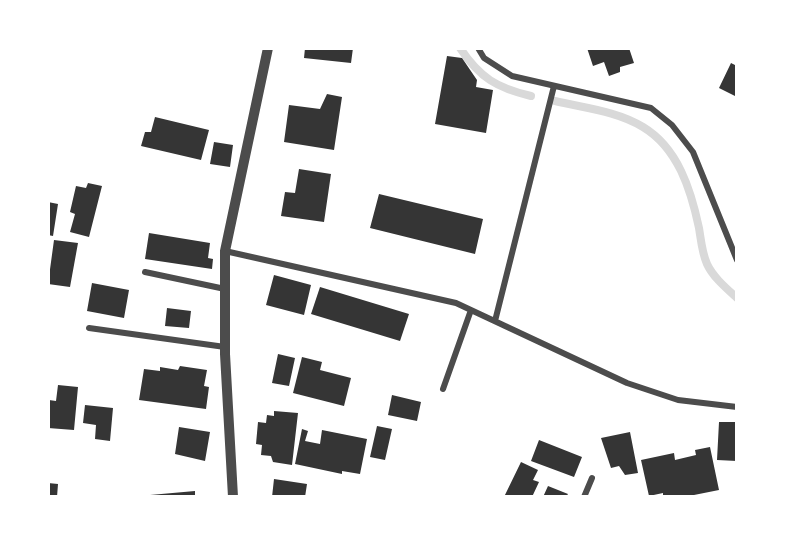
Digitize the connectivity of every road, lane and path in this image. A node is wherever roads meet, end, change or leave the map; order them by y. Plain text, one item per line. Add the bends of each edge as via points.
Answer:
1 (268, 48) edge
2 (478, 48) edge
3 (554, 86) junction
4 (225, 251) junction
5 (737, 260) edge
6 (145, 272) dead end
7 (225, 289) junction
8 (471, 310) junction
9 (495, 321) junction
10 (88, 328) dead end
11 (225, 347) junction
12 (443, 389) dead end
13 (737, 407) edge
14 (592, 478) dead end
15 (233, 497) edge
16 (584, 497) edge

1 - 4 street
2 - 3 street via 484,58 512,76
3 - 5 street via 651,108 672,125 693,152
3 - 9 street
4 - 7 street
4 - 8 street via 456,303
6 - 7 street
7 - 11 street
8 - 9 street
8 - 12 street
9 - 13 street via 627,383 678,400
10 - 11 street
11 - 15 street
14 - 16 street

